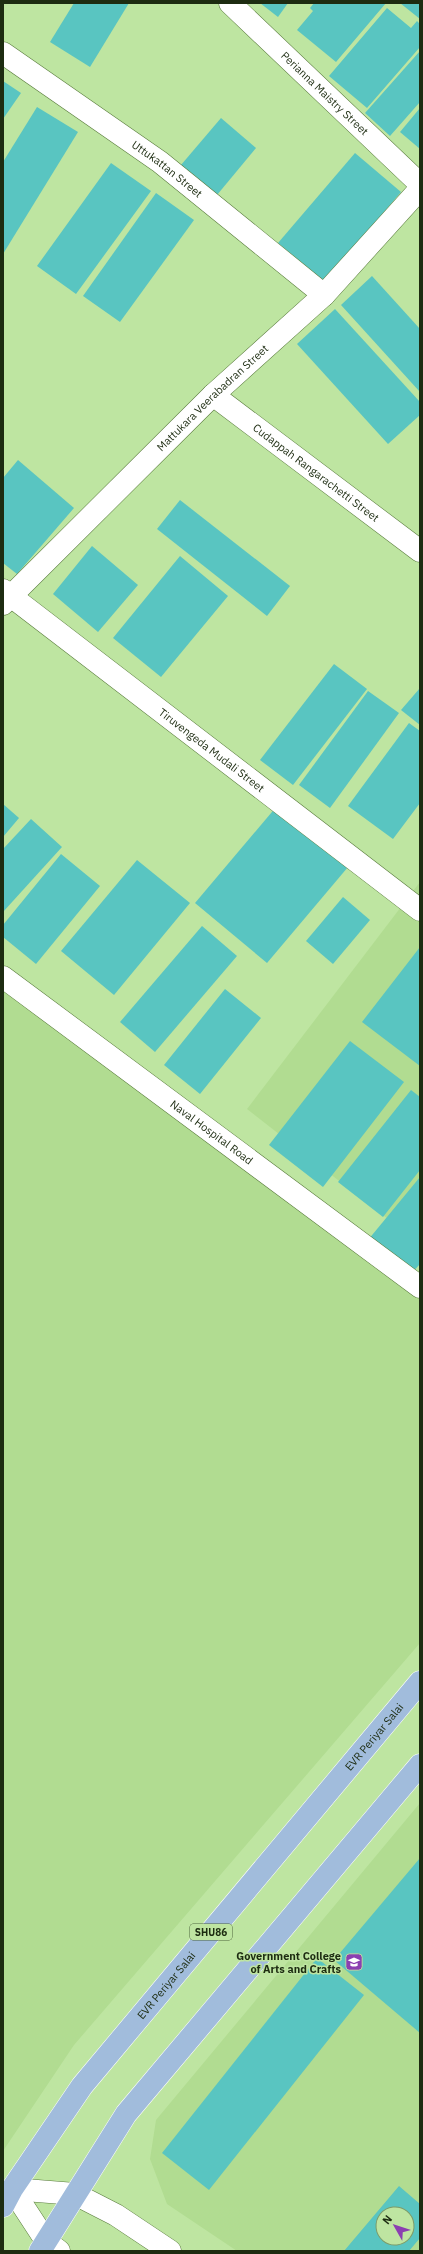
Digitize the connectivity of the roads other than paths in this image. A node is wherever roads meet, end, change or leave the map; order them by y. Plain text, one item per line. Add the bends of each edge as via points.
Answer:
1 (230, 3) edge
2 (3, 53) edge
3 (420, 184) edge
4 (420, 189) edge
5 (324, 295) junction
6 (213, 395) junction
7 (420, 551) edge
8 (6, 597) edge
9 (420, 910) edge
10 (3, 977) edge
11 (420, 1286) edge
12 (420, 1682) edge
13 (420, 1765) edge
14 (75, 2194) junction
15 (8, 2198) edge
16 (48, 2248) edge
17 (170, 2251) edge

1 - 3 street, Perianna Maistry Street
2 - 5 street, Uttukattan Street via 160,162
4 - 5 street, Mattukara Veerabadran Street
5 - 6 street, Mattukara Veerabadran Street
6 - 7 street, Cudappah Rangarachetti Street
6 - 8 street, Mattukara Veerabadran Street
8 - 9 street, Tiruvengeda Mudali Street
10 - 11 street, Naval Hospital Road
12 - 15 main road, EVR Periyar Salai / SHU86 via 82,2086
13 - 14 main road via 126,2114
14 - 15 street
14 - 16 main road
14 - 17 street via 116,2214
15 - 16 street

